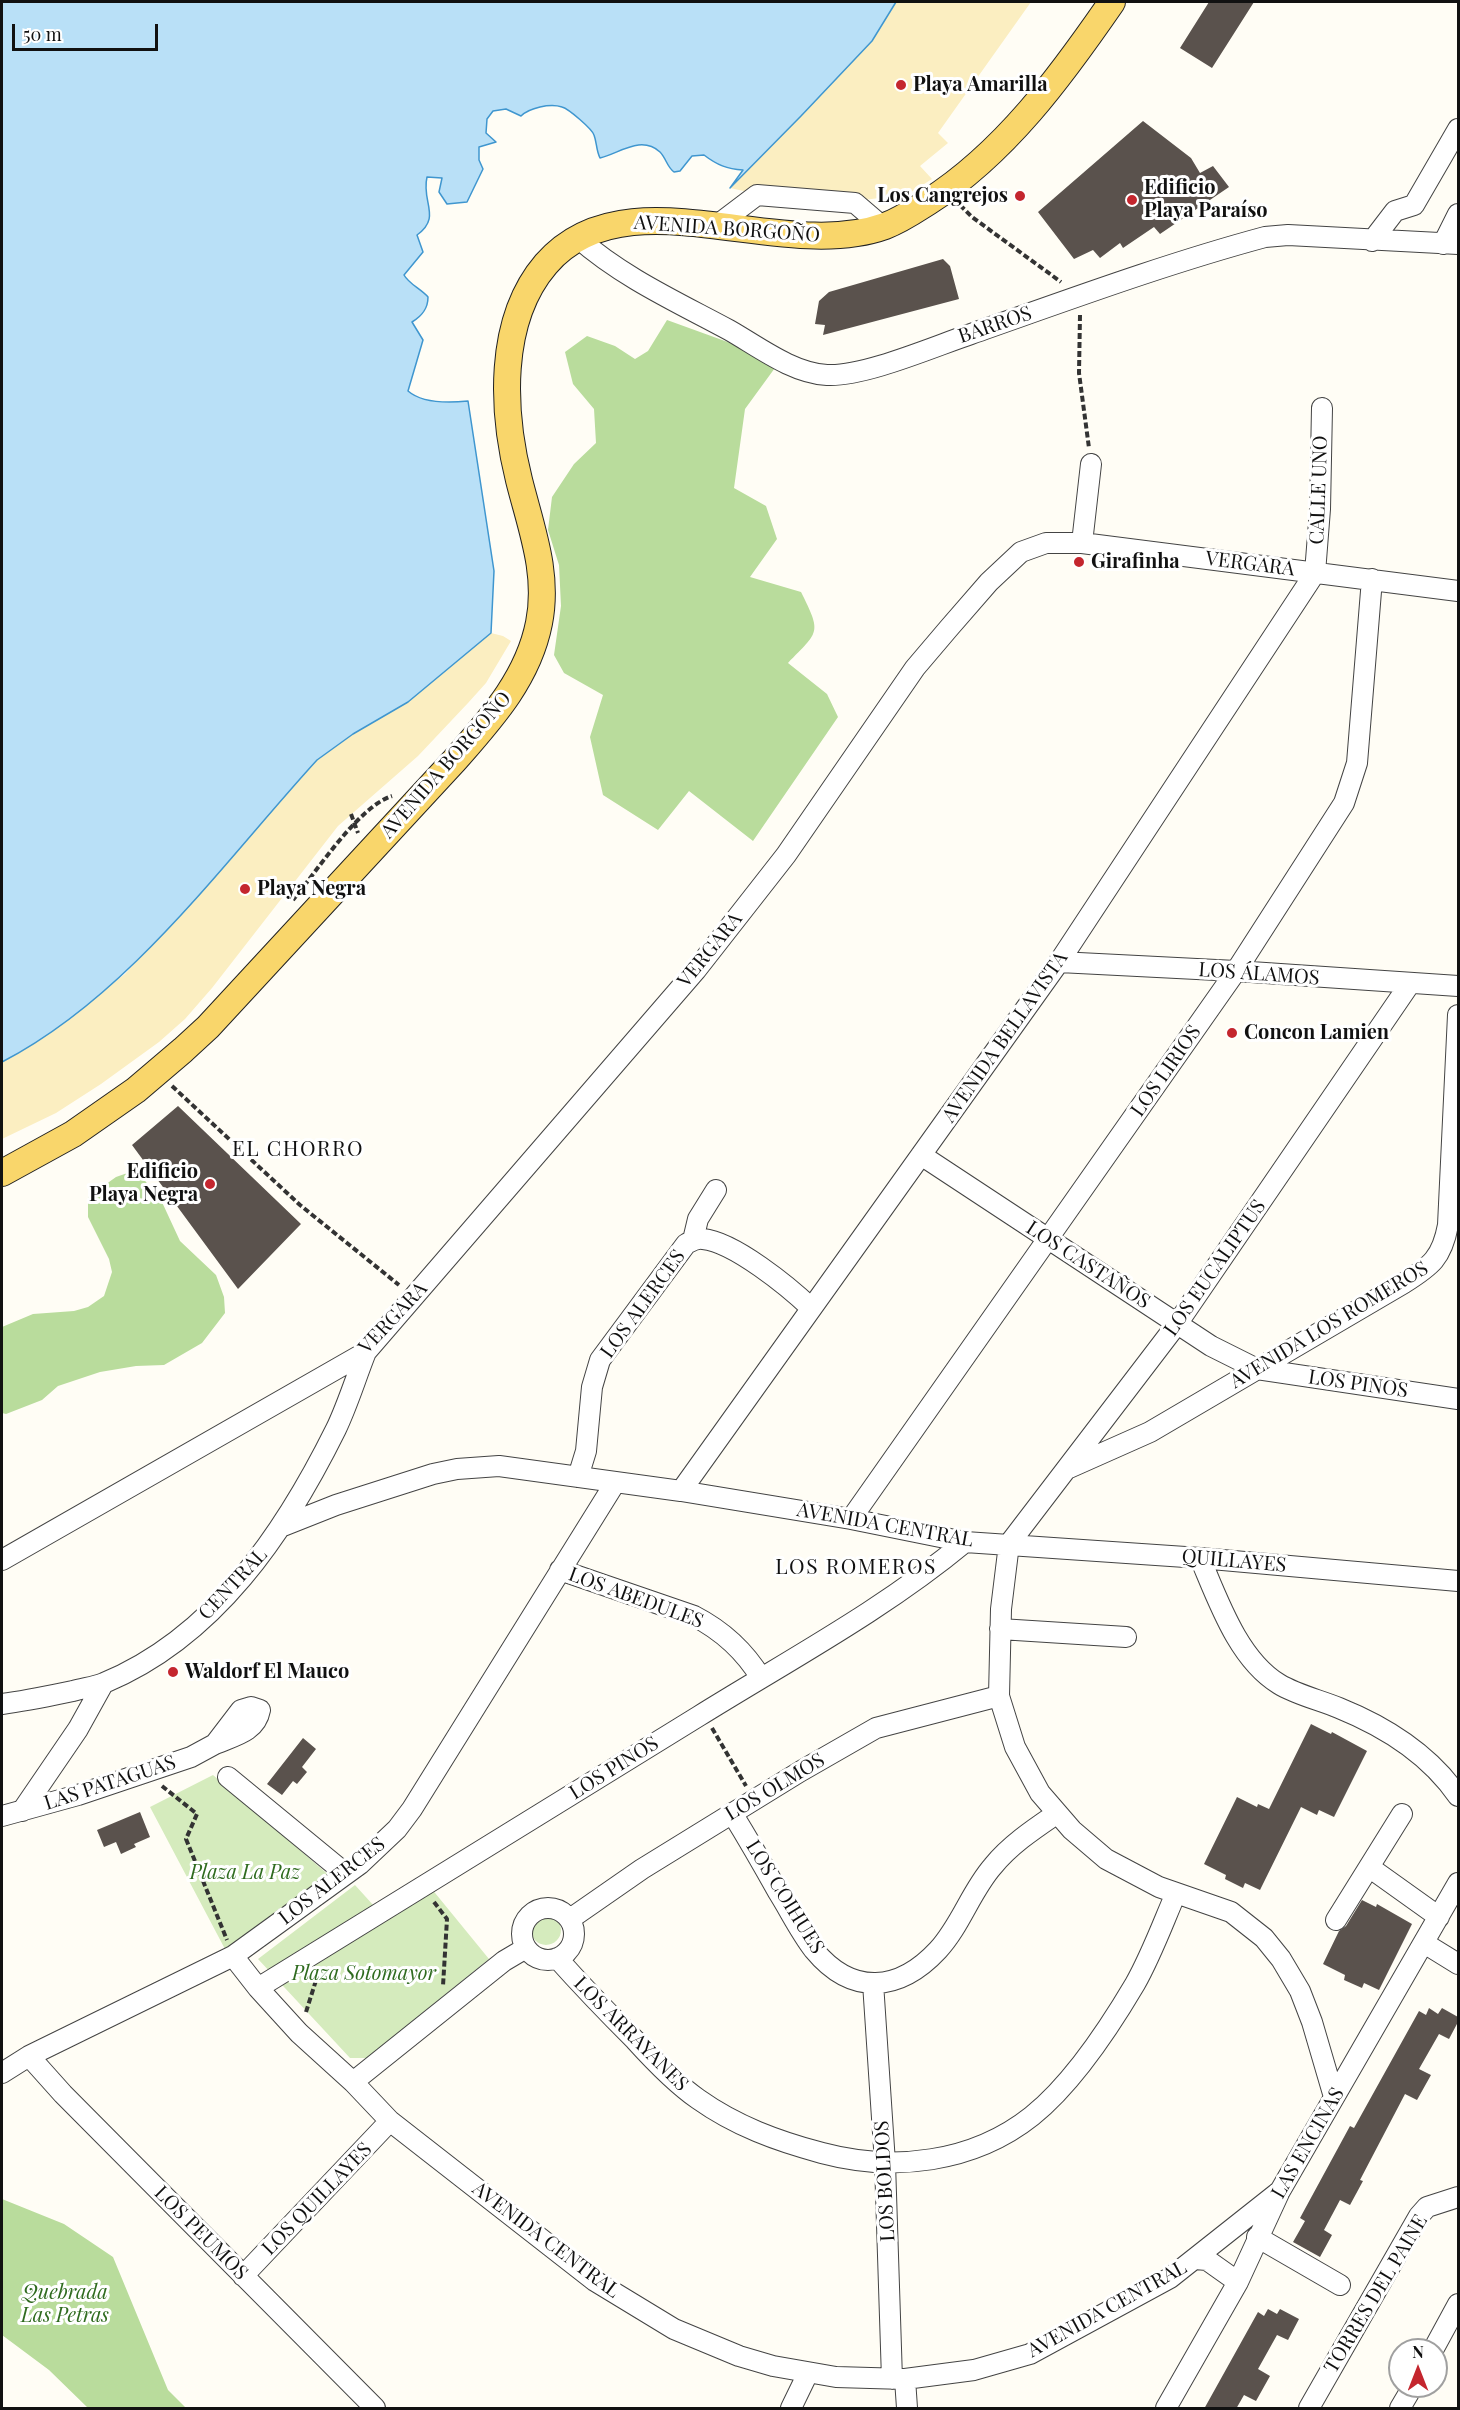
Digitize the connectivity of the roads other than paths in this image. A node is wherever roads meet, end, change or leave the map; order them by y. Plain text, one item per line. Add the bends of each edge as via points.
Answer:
1 (1112, 2) edge
2 (1458, 129) edge
3 (1458, 214) edge
4 (716, 226) junction
5 (883, 227) junction
6 (578, 238) junction
7 (1372, 241) junction
8 (1451, 244) edge
9 (1322, 408) dead end
10 (1090, 464) road end
11 (1082, 543) junction
12 (1315, 573) junction
13 (1372, 579) junction
14 (1458, 591) edge
15 (1059, 962) junction
16 (1236, 971) junction
17 (1409, 985) junction
18 (1458, 986) edge
19 (1458, 1015) edge
20 (1457, 1057) edge
21 (921, 1155) junction
22 (2, 1173) edge
23 (716, 1190) dead end
24 (1048, 1239) junction
25 (693, 1240) junction
26 (812, 1308) junction
27 (1177, 1324) junction
28 (366, 1352) junction
29 (1257, 1370) junction
30 (1458, 1399) edge
31 (1066, 1469) junction
32 (578, 1477) junction
33 (615, 1482) junction
34 (681, 1491) junction
35 (851, 1519) junction
36 (283, 1526) junction
37 (965, 1542) junction
38 (1009, 1544) junction
39 (1200, 1558) junction
40 (2, 1560) edge
41 (560, 1570) junction
42 (1458, 1581) edge
43 (999, 1629) junction
44 (1126, 1637) dead end
45 (761, 1678) junction
46 (103, 1684) junction
47 (999, 1696) junction
48 (2, 1704) edge
49 (215, 1744) dead end
50 (228, 1777) dead end
51 (1458, 1796) edge
52 (22, 1811) junction
53 (732, 1813) junction
54 (1056, 1814) junction
55 (1402, 1814) dead end
56 (2, 1816) edge
57 (1369, 1867) junction
58 (346, 1874) junction
59 (1458, 1882) edge
60 (1176, 1893) junction
61 (1439, 1917) junction
62 (570, 1919) junction
63 (1336, 1920) dead end
64 (1424, 1943) junction
65 (526, 1948) junction
66 (233, 1956) junction
67 (557, 1958) junction
68 (1458, 1964) edge
69 (873, 1983) junction
70 (258, 1988) junction
71 (29, 2056) junction
72 (2, 2073) edge
73 (352, 2082) junction
74 (1334, 2097) junction
75 (390, 2121) junction
76 (885, 2163) junction
77 (1280, 2191) junction
78 (1458, 2197) edge
79 (1257, 2237) junction
80 (1195, 2259) junction
81 (243, 2276) junction
82 (1238, 2282) junction
83 (1340, 2285) dead end
84 (1456, 2317) edge
85 (1441, 2338) edge
86 (808, 2373) junction
87 (898, 2379) junction
88 (375, 2409) edge
89 (790, 2409) edge
90 (907, 2409) edge
91 (1166, 2409) edge
92 (1309, 2409) edge

1 - 5 main road, AVENIDA BORGOÑO via 1071,62 987,156 946,191
2 - 7 street via 1414,206 1395,211
3 - 8 street
4 - 5 main road, AVENIDA BORGOÑO via 826,237
4 - 5 street via 757,195 855,202
4 - 6 main road, AVENIDA BORGOÑO via 629,222 596,229
6 - 7 street, BARROS via 629,276 794,366 829,375 892,362 1080,295 1265,237
6 - 22 main road, AVENIDA BORGOÑO via 547,263 526,295 513,336 509,428 542,582 535,643 521,674 493,716 454,761 208,1027 157,1072 73,1134
7 - 8 street, BARROS
9 - 12 street, CALLE UNO
10 - 11 street
11 - 12 street, VERGARA
11 - 28 street, VERGARA via 1046,543 1021,552 989,582 915,668 786,855 696,970
12 - 13 street, VERGARA
12 - 15 street, AVENIDA BELLAVISTA
13 - 14 street, VERGARA
13 - 16 street, LOS LIRIOS via 1359,749 1352,784 1337,815
15 - 16 street, LOS ÁLAMOS
15 - 21 street, AVENIDA BELLAVISTA
16 - 17 street, LOS ÁLAMOS
16 - 24 street, LOS LIRIOS
17 - 18 street, LOS ÁLAMOS
17 - 27 street, LOS EUCALIPTUS
19 - 20 street, AVENIDA LOS ROMEROS
20 - 29 street, AVENIDA LOS ROMEROS via 1448,1225 1438,1256 1404,1283
21 - 24 street, LOS CASTAÑOS
21 - 26 street, AVENIDA BELLAVISTA
23 - 25 street, LOS ALERCES via 698,1219
24 - 27 street, LOS CASTAÑOS
24 - 35 street, LOS LIRIOS
25 - 26 street, LOS ALERCES via 725,1246 788,1286
25 - 32 street, LOS ALERCES via 686,1244 600,1360
26 - 34 street, AVENIDA BELLAVISTA
27 - 29 street, LOS CASTAÑOS
27 - 31 street, LOS EUCALIPTUS
28 - 36 street, CENTRAL via 336,1428
28 - 40 street, VERGARA
29 - 30 street, LOS PINOS
29 - 31 street, AVENIDA LOS ROMEROS via 1150,1432
31 - 38 street, LOS EUCALIPTUS
32 - 33 street, AVENIDA CENTRAL
32 - 36 street, AVENIDA CENTRAL via 520,1468 457,1469 336,1505
33 - 34 street, AVENIDA CENTRAL
33 - 41 street, LOS ALERCES
34 - 35 street, AVENIDA CENTRAL
35 - 37 street, AVENIDA CENTRAL
36 - 46 street, CENTRAL via 252,1568 212,1610 160,1651
37 - 38 street, AVENIDA CENTRAL
37 - 45 street, LOS PINOS via 871,1612
38 - 39 street, QUILLAYES
38 - 43 street
39 - 42 street, QUILLAYES
39 - 51 street via 1233,1631 1256,1664 1279,1684 1351,1713 1413,1747 1434,1765
41 - 45 street, LOS ABEDULES via 710,1624 738,1646
41 - 58 street, LOS ALERCES via 412,1809 380,1847
43 - 44 street
43 - 47 street
45 - 70 street, LOS PINOS
46 - 48 street, CENTRAL
46 - 52 street via 78,1729
47 - 53 street, LOS OLMOS via 876,1728
47 - 54 street via 1022,1763
49 - 52 street, LAS PATAGUAS via 145,1773
50 - 58 street
52 - 56 street, LAS PATAGUAS
53 - 62 street, LOS OLMOS
53 - 69 street, LOS COIHUES via 814,1950 838,1973
54 - 60 street via 1106,1859 1141,1880
54 - 69 street, LOS COIHUES via 992,1866 939,1949 910,1974
55 - 57 street
57 - 61 street
57 - 63 street
58 - 66 street, LOS ALERCES
59 - 61 street, LAS ENCINAS
60 - 74 street via 1231,1912 1264,1938 1281,1959 1300,1991
60 - 76 street, LOS ARRAYANES via 1136,1982 1110,2023 1075,2072 1033,2115 995,2139 954,2155
61 - 64 street, LAS ENCINAS
62 - 65 street via 549,1908 534,1912 523,1924
62 - 67 street via 573,1942
64 - 68 street
64 - 74 street, LAS ENCINAS
65 - 67 street via 539,1959
65 - 73 street via 504,1961
66 - 70 street, AVENIDA CENTRAL
66 - 71 street, LOS ALERCES
67 - 76 street, LOS ARRAYANES via 656,2062 705,2104 781,2142 845,2159
69 - 76 street, LOS BOLDOS
70 - 73 street, AVENIDA CENTRAL
71 - 72 street, LOS ALERCES
71 - 81 street, LOS PEUMOS
73 - 75 street, AVENIDA CENTRAL
74 - 77 street, LAS ENCINAS
75 - 81 street, LOS QUILLAYES
75 - 86 street, AVENIDA CENTRAL via 605,2287 674,2329 751,2360
76 - 87 street, LOS BOLDOS
77 - 79 street, LAS ENCINAS
77 - 80 street, AVENIDA CENTRAL
78 - 92 street, TORRES DEL PAINE via 1427,2207 1419,2216
79 - 82 street, LAS ENCINAS
79 - 83 street
80 - 82 street, AVENIDA CENTRAL via 1207,2260
80 - 87 street, AVENIDA CENTRAL via 1170,2278 1030,2354 974,2370
81 - 88 street, LOS PEUMOS
82 - 91 street, LAS ENCINAS
84 - 85 street
86 - 87 street, AVENIDA CENTRAL
86 - 89 street
87 - 90 street, LOS BOLDOS

